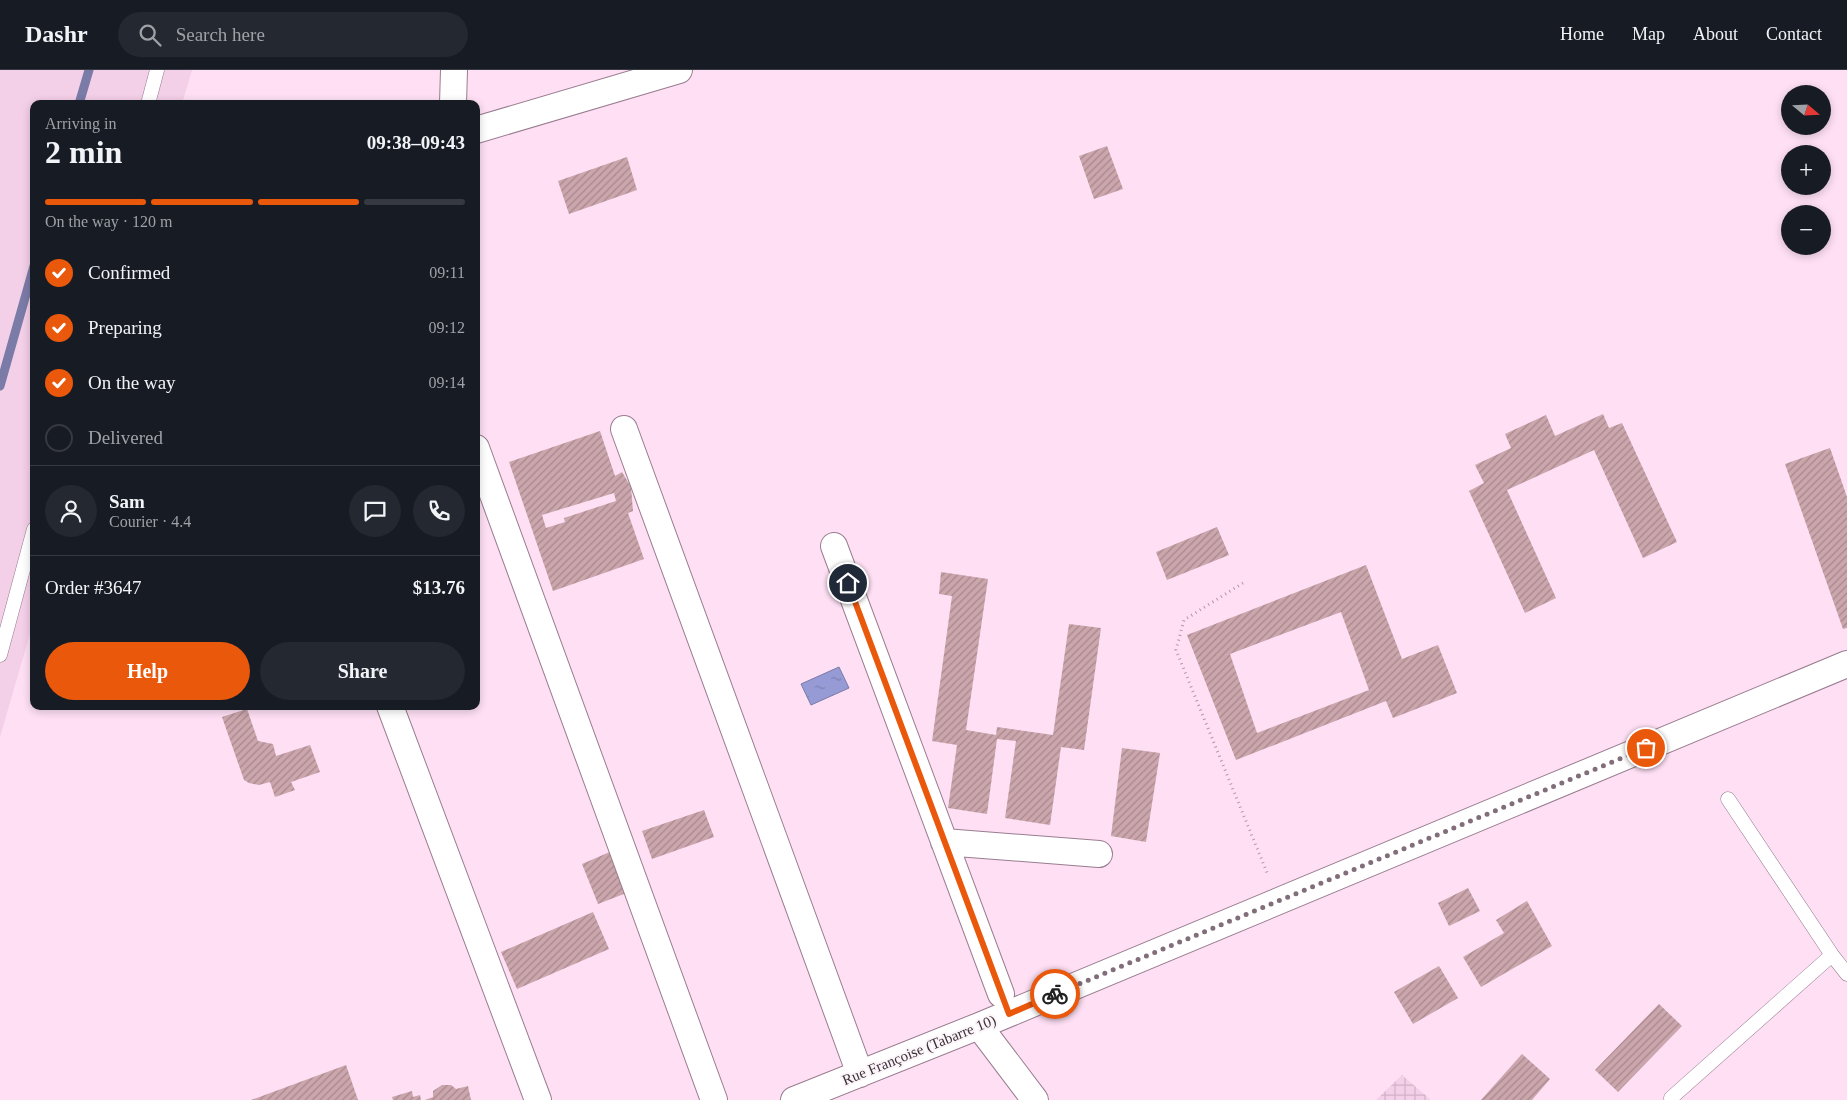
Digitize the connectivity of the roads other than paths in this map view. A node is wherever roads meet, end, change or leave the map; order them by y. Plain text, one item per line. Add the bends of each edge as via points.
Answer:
1 (157, 70) edge
2 (454, 70) edge
3 (680, 70) edge
4 (149, 100) edge
5 (453, 100) edge
6 (480, 129) edge
7 (624, 429) dead end
8 (480, 459) edge
9 (30, 544) edge
10 (834, 546) dead end
11 (0, 655) edge
12 (1847, 664) edge
13 (392, 710) edge
14 (1728, 799) dead end
15 (944, 842) junction
16 (1099, 854) dead end
17 (1832, 955) junction
18 (1847, 974) edge
19 (1005, 1004) junction
20 (979, 1026) junction
21 (860, 1074) junction
22 (1672, 1098) dead end
23 (538, 1100) edge
24 (714, 1100) edge
25 (794, 1100) edge
26 (1035, 1100) edge

1 - 4 lane
2 - 5 street
3 - 6 street
7 - 21 street
8 - 24 street
9 - 11 lane
10 - 15 street
12 - 19 street, Rue Françoise (Tabarre 10) via 1279,901
13 - 23 street
14 - 17 lane
15 - 16 street
15 - 19 street
17 - 18 lane
17 - 22 lane
19 - 20 street, Rue Françoise (Tabarre 10)
20 - 21 street, Rue Françoise (Tabarre 10)
20 - 26 street
21 - 25 street, Rue Françoise (Tabarre 10)

